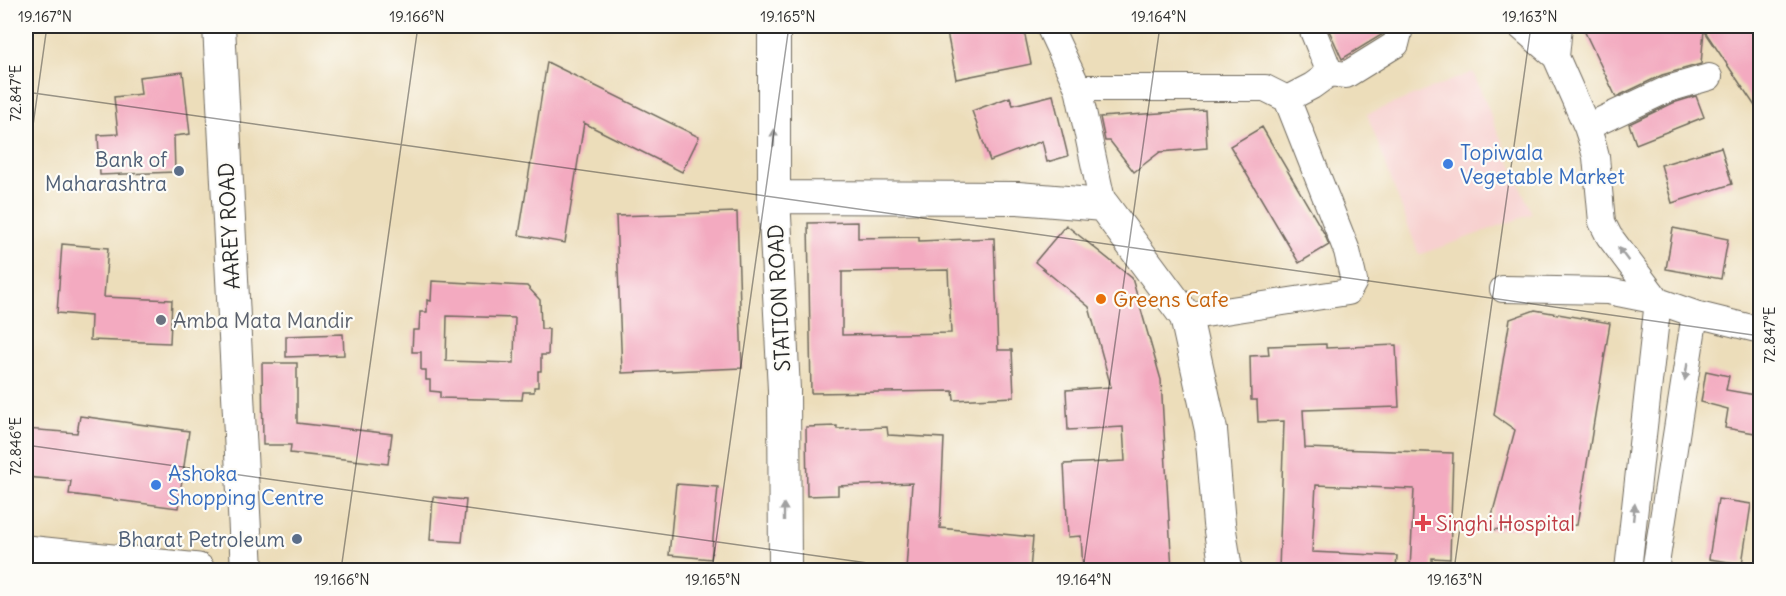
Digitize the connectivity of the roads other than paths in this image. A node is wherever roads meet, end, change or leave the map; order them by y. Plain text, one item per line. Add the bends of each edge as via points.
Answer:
1 (219, 26) edge
2 (774, 26) edge
3 (1049, 26) edge
4 (1311, 26) edge
5 (1396, 26) edge
6 (1520, 26) edge
7 (1559, 26) edge
8 (1556, 57) junction
9 (1330, 73) junction
10 (1709, 77) dead end
11 (1078, 88) junction
12 (1287, 99) junction
13 (1587, 127) junction
14 (774, 197) junction
15 (1103, 205) junction
16 (1503, 289) dead end
17 (1658, 301) junction
18 (1695, 314) junction
19 (1186, 317) junction
20 (1761, 330) edge
21 (26, 552) edge
22 (198, 570) edge
23 (247, 570) edge
24 (784, 570) edge
25 (1226, 570) edge
26 (1628, 570) edge
27 (1655, 570) edge

1 - 23 street, AAREY ROAD
14 -> 2 street, STATION ROAD
3 - 11 street
4 - 9 street
5 - 9 street via 1396,44 1346,75
6 - 8 street
7 - 8 street
8 - 13 street
9 - 12 street
10 - 13 street via 1668,89
11 - 12 street via 1265,87
11 - 15 street
12 - 19 street via 1347,251 1354,281 1348,292
17 -> 13 street via 1602,222 1596,157
14 - 15 street via 1018,198
24 -> 14 street, STATION ROAD via 783,390
15 - 19 street
16 - 17 street via 1608,291
17 - 18 street
26 -> 17 street
18 - 20 street
18 -> 27 street
19 - 25 street via 1210,430
21 - 22 main road

